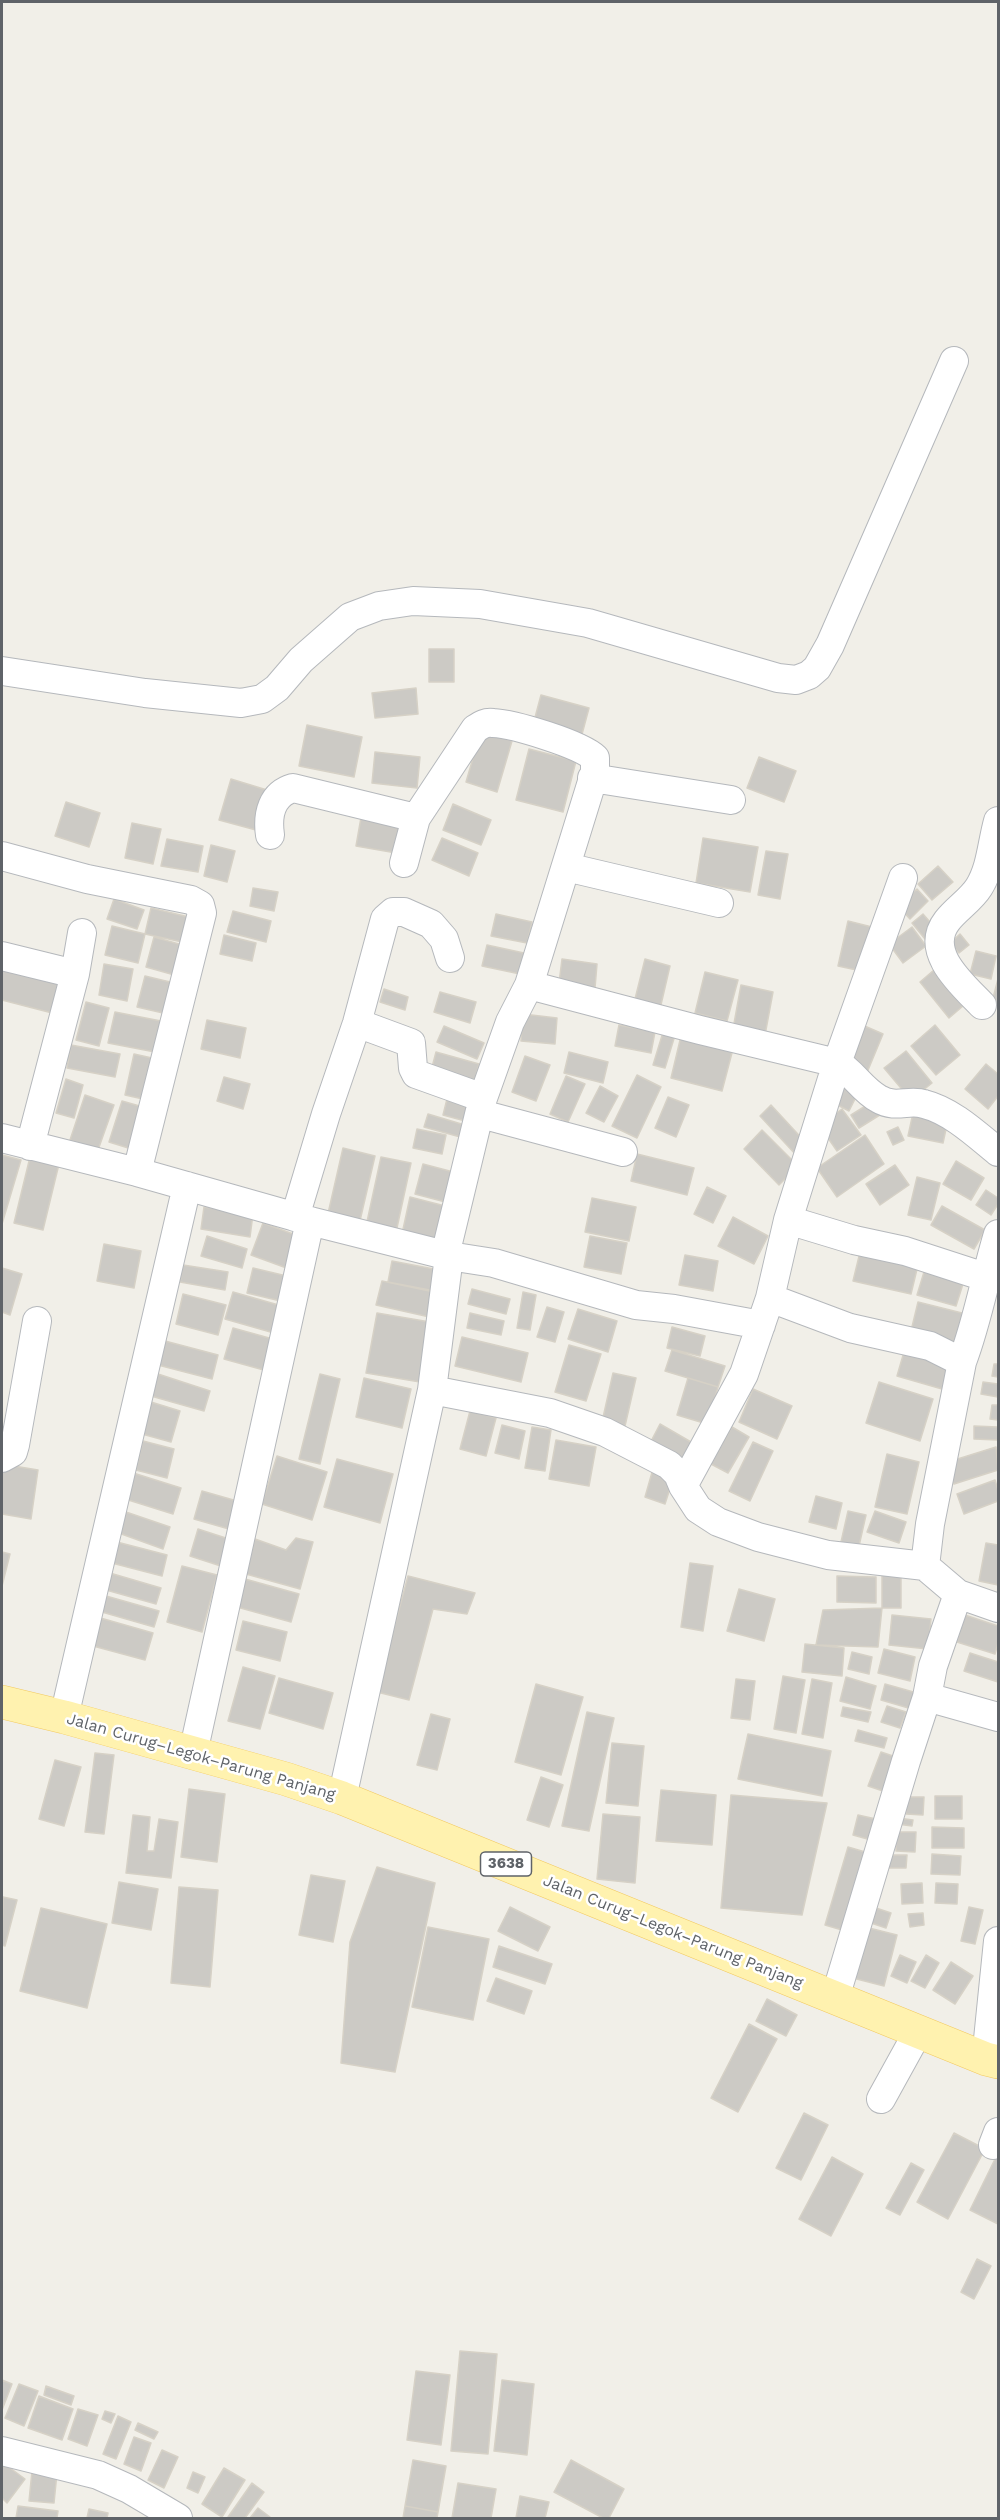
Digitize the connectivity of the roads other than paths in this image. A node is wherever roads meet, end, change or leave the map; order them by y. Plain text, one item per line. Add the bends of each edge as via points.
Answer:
1 (954, 361) dead end
2 (2, 671) edge
3 (592, 778) junction
4 (731, 800) dead end
5 (416, 818) junction
6 (999, 821) edge
7 (270, 835) dead end
8 (2, 856) edge
9 (404, 863) dead end
10 (566, 867) junction
11 (903, 878) dead end
12 (719, 903) dead end
13 (82, 933) dead end
14 (2, 956) edge
15 (450, 958) dead end
16 (75, 974) junction
17 (529, 984) junction
18 (982, 1005) dead end
19 (357, 1023) junction
20 (837, 1063) junction
21 (482, 1106) junction
22 (2, 1138) edge
23 (30, 1146) junction
24 (622, 1152) dead end
25 (999, 1152) edge
26 (137, 1172) junction
27 (187, 1186) junction
28 (303, 1219) junction
29 (788, 1220) junction
30 (999, 1234) edge
31 (448, 1256) junction
32 (985, 1277) junction
33 (770, 1298) junction
34 (988, 1320) edge
35 (37, 1321) dead end
36 (761, 1325) junction
37 (962, 1362) junction
38 (432, 1390) junction
39 (2, 1458) edge
40 (683, 1486) junction
41 (925, 1566) junction
42 (958, 1594) junction
43 (999, 1608) edge
44 (927, 1697) junction
45 (2, 1702) edge
46 (64, 1717) junction
47 (999, 1717) edge
48 (193, 1753) junction
49 (342, 1798) junction
50 (999, 1941) edge
51 (834, 1998) junction
52 (918, 2032) junction
53 (992, 2061) edge
54 (881, 2099) dead end
55 (2, 2451) edge
56 (178, 2518) edge

1 - 2 street via 830,645 817,668 796,680 715,661 588,623 480,604 413,601 379,606 350,617 301,660 277,688 262,699 241,703
3 - 4 street
3 - 5 street via 595,758 582,749 526,730 484,723 475,729
3 - 10 street
5 - 7 street via 294,788 279,794 274,801
5 - 9 street
6 - 18 street via 978,889 941,932 943,960
8 - 26 street via 200,905 202,913
10 - 12 street
10 - 17 street
11 - 20 street
13 - 16 street
14 - 16 street
15 - 19 street via 444,939 430,924 404,912 393,912 385,919
16 - 23 street
17 - 20 street
17 - 21 street via 510,1022
19 - 21 street via 411,1043 416,1074
19 - 28 street via 326,1114
20 - 25 street via 880,1100 931,1106 963,1124
20 - 29 street
21 - 24 street
21 - 31 street
22 - 23 street
23 - 26 street
26 - 27 street
27 - 28 street
27 - 46 street
28 - 31 street
28 - 48 street
29 - 32 street
29 - 33 street
30 - 32 street
31 - 36 street via 494,1263 636,1305
31 - 38 street
32 - 34 street
33 - 36 street
33 - 37 street via 850,1328 930,1346
34 - 37 street
35 - 39 street via 15,1445 13,1452
36 - 40 street via 744,1374
37 - 41 street
38 - 40 street via 550,1413 605,1432 669,1465
38 - 49 street
40 - 41 street via 698,1509 718,1522 758,1537 828,1555
41 - 42 street
42 - 43 street
42 - 44 street via 933,1666
44 - 47 street
44 - 51 street
45 - 46 main road, Jalan Curug–Legok–Parung Panjang / 3638
46 - 48 main road, Jalan Curug–Legok–Parung Panjang / 3638
48 - 49 main road, Jalan Curug–Legok–Parung Panjang / 3638
49 - 51 main road, Jalan Curug–Legok–Parung Panjang / 3638
50 - 53 street
51 - 52 main road, Jalan Curug–Legok–Parung Panjang / 3638
52 - 53 main road, Jalan Curug–Legok–Parung Panjang / 3638
52 - 54 street
55 - 56 street via 98,2475

